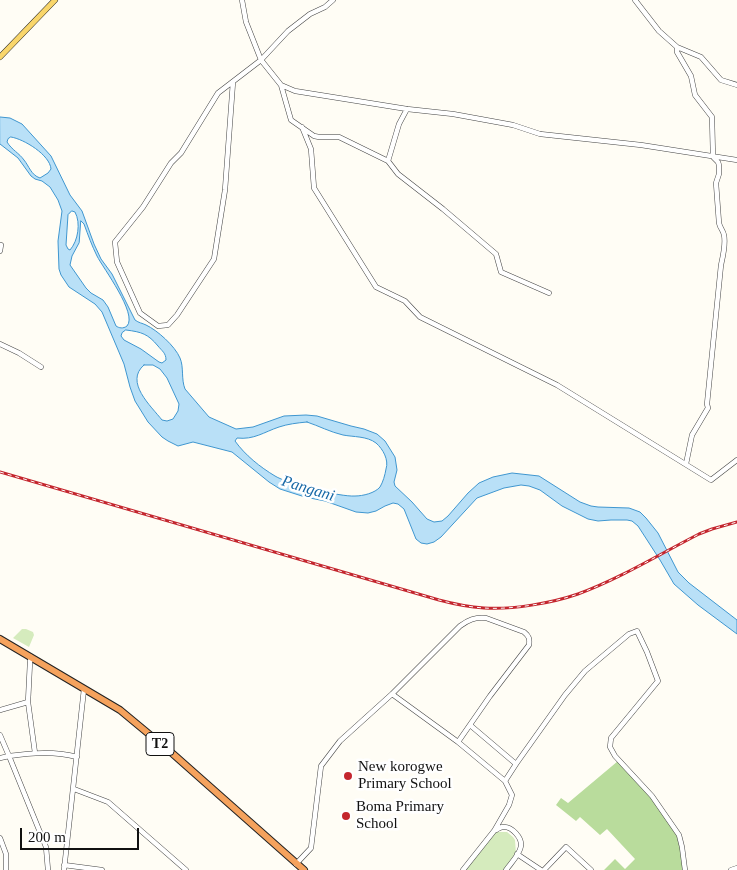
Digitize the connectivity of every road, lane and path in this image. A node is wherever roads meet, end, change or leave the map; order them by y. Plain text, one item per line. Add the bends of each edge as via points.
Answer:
1 (55, 0) edge
2 (242, 0) edge
3 (333, 0) edge
4 (635, 0) edge
5 (677, 47) junction
6 (0, 57) edge
7 (261, 60) junction
8 (233, 82) junction
9 (280, 85) junction
10 (737, 85) edge
11 (407, 110) junction
12 (302, 127) junction
13 (713, 156) junction
14 (737, 160) edge
15 (388, 161) junction
16 (0, 244) edge
17 (0, 251) edge
18 (550, 293) dead end
19 (0, 344) edge
20 (41, 367) dead end
21 (737, 460) edge
22 (686, 464) junction
23 (0, 639) edge
24 (31, 657) junction
25 (84, 689) junction
26 (392, 694) junction
27 (28, 702) junction
28 (0, 710) edge
29 (470, 724) junction
30 (0, 735) edge
31 (458, 742) junction
32 (35, 752) junction
33 (9, 756) junction
34 (76, 757) junction
35 (0, 758) edge
36 (516, 764) junction
37 (505, 781) junction
38 (74, 789) junction
39 (494, 831) junction
40 (0, 838) edge
41 (517, 854) junction
42 (296, 864) junction
43 (64, 868) edge
44 (737, 868) edge
45 (6, 870) edge
46 (48, 870) edge
47 (102, 870) edge
48 (186, 870) edge
49 (304, 870) edge
50 (463, 870) edge
51 (506, 870) edge
52 (542, 870) edge
53 (591, 870) edge
54 (685, 870) edge
55 (731, 870) edge

1 - 6 main road
2 - 7 street via 246,22
3 - 7 street via 288,31
4 - 5 street via 659,31
5 - 10 street via 701,57 721,80
5 - 13 street via 691,76 695,95 712,117
7 - 8 street
7 - 9 street
8 - 8 street via 218,93 143,207 115,242 117,262 140,313 158,326 168,325 177,315 214,259 225,190
9 - 11 street via 295,91
9 - 12 street via 291,120
11 - 13 street via 487,120 540,134
11 - 15 street via 399,124
12 - 15 street via 314,136 339,136
12 - 22 street via 311,149 314,188 376,288 405,302 420,317 557,385
13 - 14 street
13 - 22 street via 720,165 716,183 724,250 708,408 692,435
15 - 18 street via 398,174 496,254 501,272
16 - 17 street
19 - 20 street
21 - 22 street via 711,480
23 - 24 highway, T2
24 - 25 highway, T2
24 - 27 street
25 - 34 street
25 - 42 highway, T2 via 120,710
26 - 29 street via 469,620 486,618 524,632 528,635 529,645
26 - 31 street
26 - 42 street via 340,741 321,766 311,848
27 - 28 street
27 - 32 street
29 - 31 street
29 - 36 street
30 - 33 street
31 - 37 street
32 - 33 street
32 - 34 street
33 - 35 street
33 - 46 street via 46,847
34 - 38 street
36 - 37 street
36 - 54 street via 585,671 637,631 658,681 611,738 610,747 652,796 679,835
37 - 39 street via 512,795
38 - 43 street
38 - 48 street via 108,802
39 - 41 street via 503,826 516,833 521,845
39 - 50 street
40 - 45 street via 6,854
41 - 51 street
41 - 52 street
42 - 49 highway, T2
43 - 47 street
44 - 55 street
52 - 53 street via 566,847

